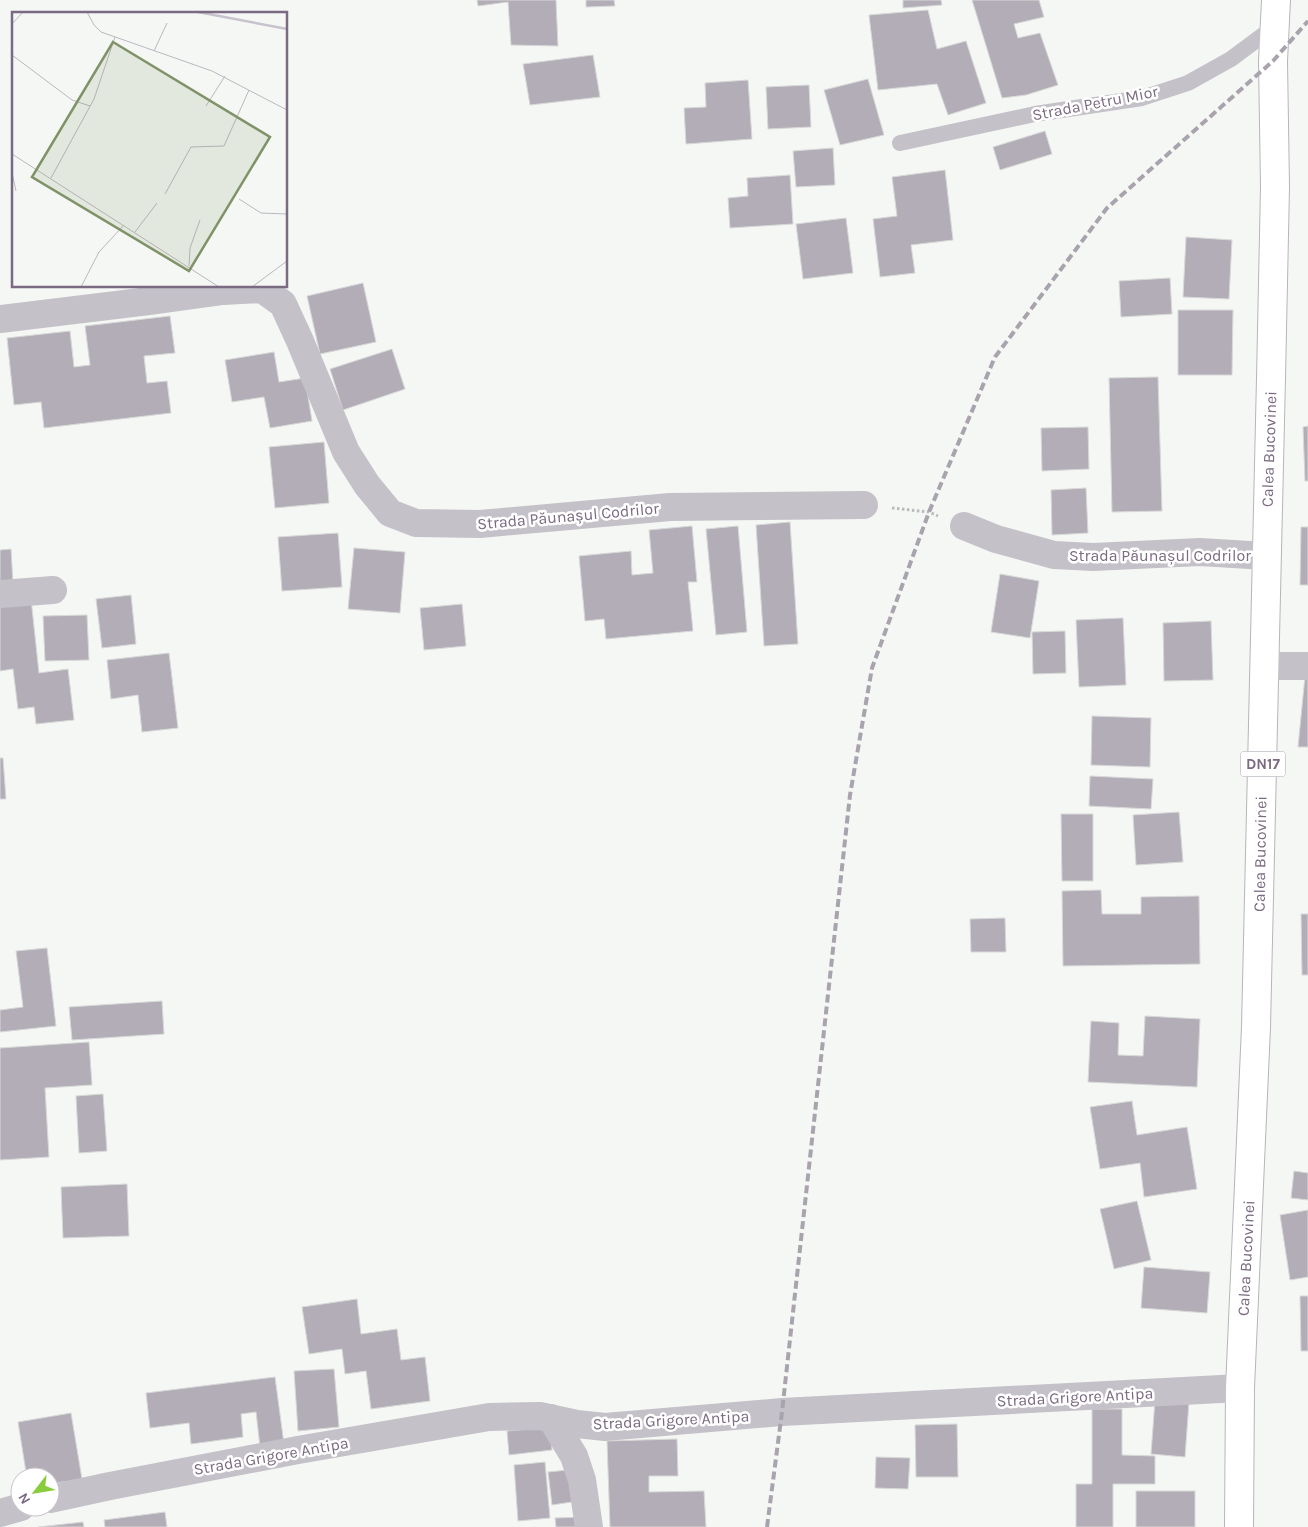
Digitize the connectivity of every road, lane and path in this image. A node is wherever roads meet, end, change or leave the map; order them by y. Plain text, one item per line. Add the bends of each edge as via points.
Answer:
1 (1276, 0) edge
2 (1274, 27) junction
3 (900, 143) dead end
4 (0, 319) edge
5 (864, 505) joint
6 (964, 526) joint
7 (1266, 556) junction
8 (53, 590) dead end
9 (0, 594) edge
10 (1265, 666) junction
11 (1308, 666) edge
12 (1240, 1388) junction
13 (551, 1418) junction
14 (60, 1498) edge
15 (589, 1527) edge
16 (1239, 1527) edge

1 - 2 highway, Calea Bucovinei / DN17
2 - 3 lane, Strada Petru Mior via 1231,59 1188,83 1142,98 1035,114
2 - 7 highway, Calea Bucovinei / DN17 via 1274,197
4 - 5 street, Strada Păunașul Codrilor via 223,290 262,289 283,304 346,452 367,485 390,513 416,523 480,524 670,507
5 - 6 path via 928,512
6 - 7 street, Strada Păunașul Codrilor via 996,539 1054,555 1093,558 1200,552
7 - 10 highway, Calea Bucovinei / DN17
8 - 9 street
10 - 11 street
10 - 12 highway, Calea Bucovinei / DN17 via 1256,1027
12 - 13 street, Strada Grigore Antipa via 782,1412 605,1427
12 - 16 highway, Calea Bucovinei / DN17
13 - 14 street, Strada Grigore Antipa via 489,1417 298,1450
13 - 15 street via 574,1456 582,1480

